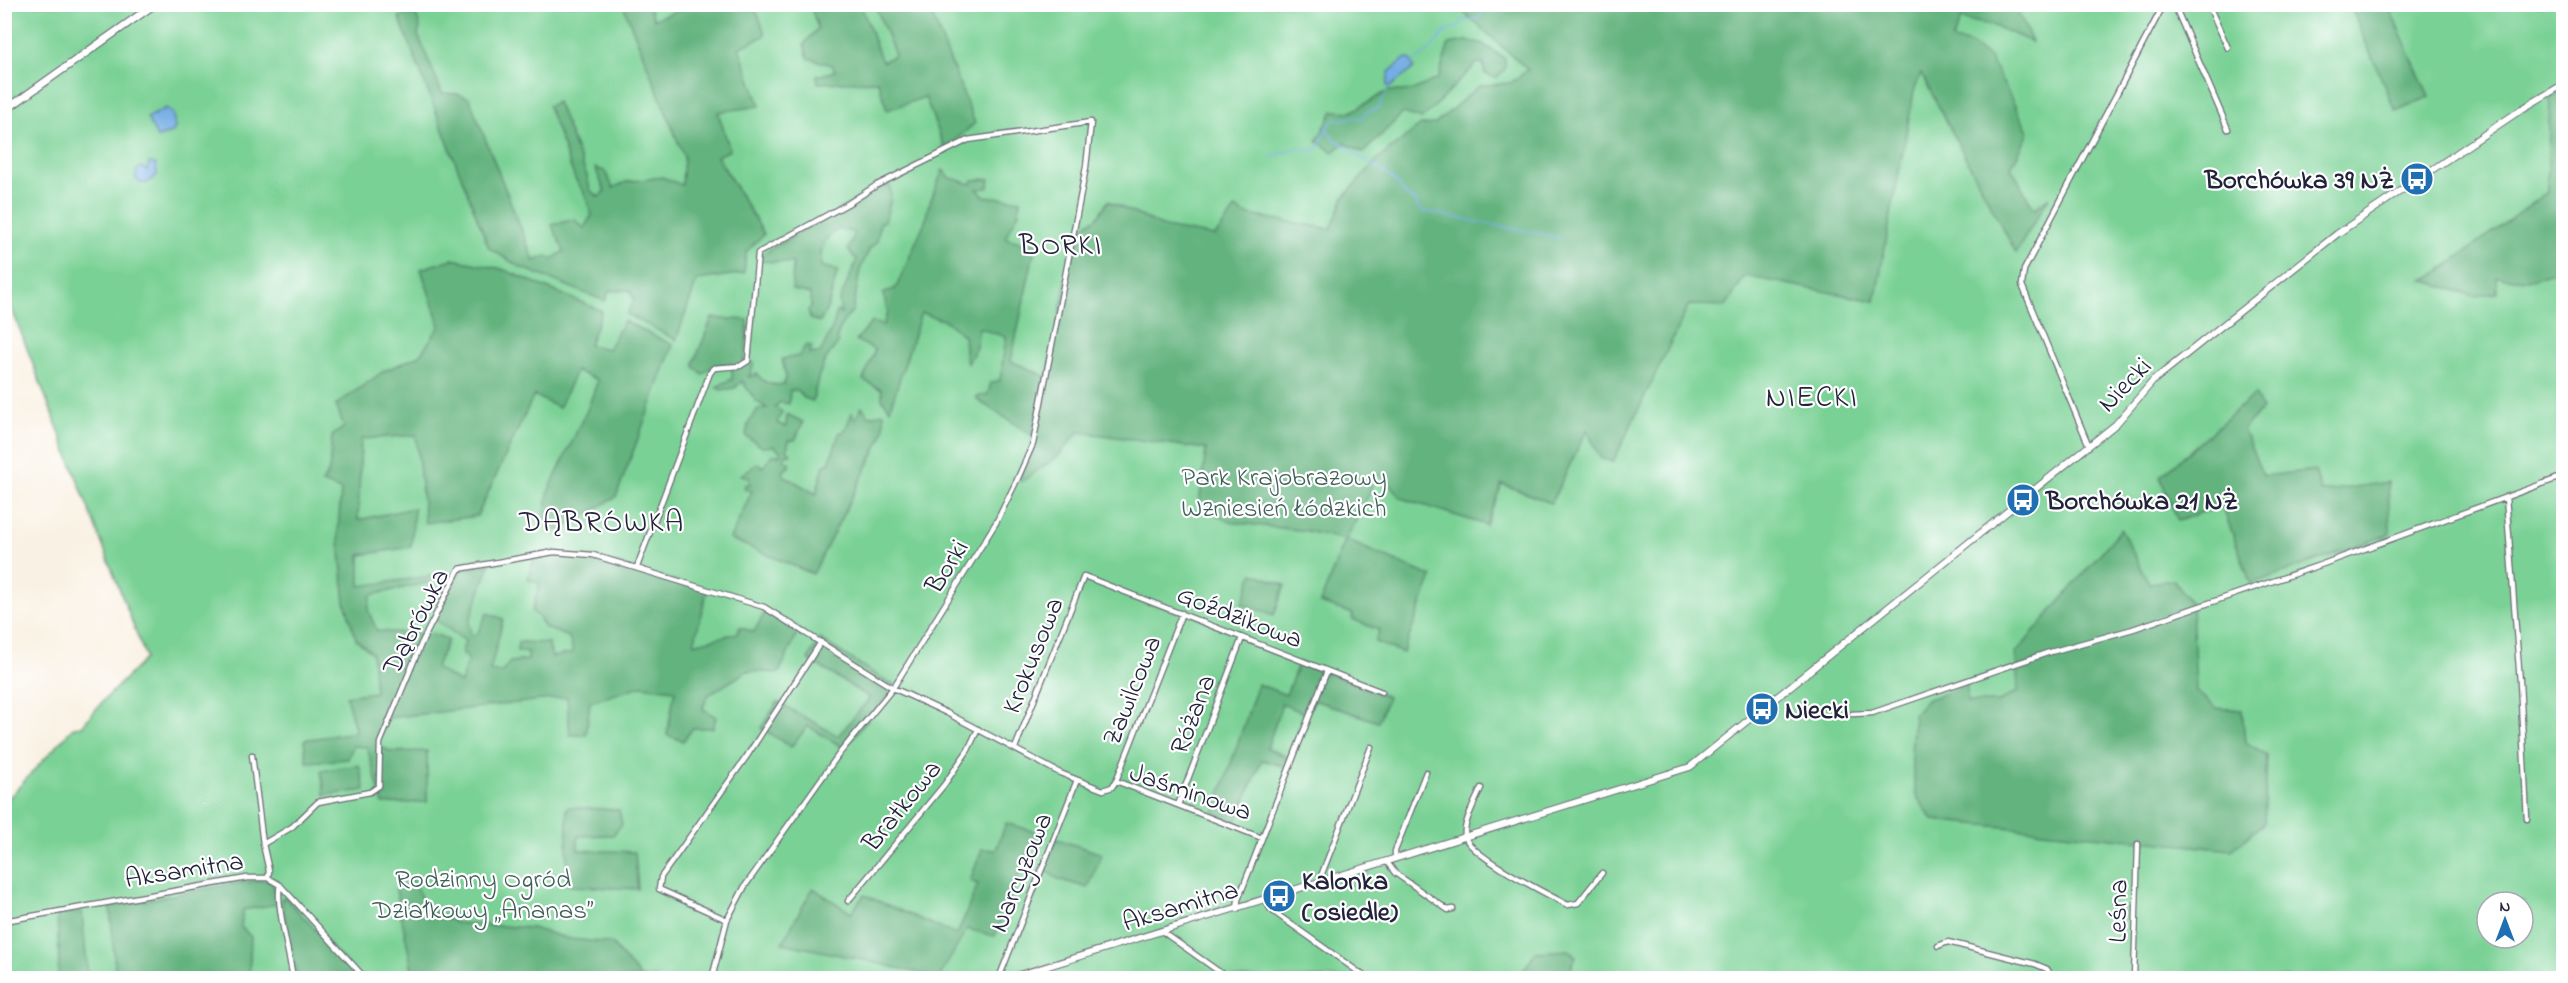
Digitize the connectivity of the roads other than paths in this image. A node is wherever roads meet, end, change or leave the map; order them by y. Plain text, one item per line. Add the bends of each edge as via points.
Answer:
1 (155, 4) edge
2 (2164, 4) edge
3 (2174, 4) edge
4 (2208, 4) edge
5 (2228, 48) dead end
6 (2564, 84) edge
7 (4, 111) edge
8 (2228, 129) dead end
9 (2089, 446) junction
10 (2564, 476) edge
11 (2506, 497) junction
12 (637, 567) junction
13 (1084, 576) joint
14 (1182, 613) junction
15 (1242, 638) junction
16 (821, 642) junction
17 (1327, 671) junction
18 (893, 688) junction
19 (1382, 692) dead end
20 (1852, 714) dead end
21 (978, 729) junction
22 (1371, 747) dead end
23 (1015, 748) junction
24 (252, 755) dead end
25 (1426, 772) dead end
26 (1077, 780) junction
27 (1116, 781) junction
28 (1481, 788) dead end
29 (1178, 805) junction
30 (2527, 819) dead end
31 (1465, 837) junction
32 (1262, 838) junction
33 (263, 844) junction
34 (2138, 844) dead end
35 (1395, 860) junction
36 (1387, 862) junction
37 (1602, 873) dead end
38 (268, 878) junction
39 (1320, 883) junction
40 (280, 885) junction
41 (1265, 900) junction
42 (848, 901) dead end
43 (1237, 909) junction
44 (1453, 909) dead end
45 (727, 920) junction
46 (4, 921) edge
47 (1163, 932) junction
48 (1938, 946) dead end
49 (1031, 972) junction
50 (293, 978) edge
51 (365, 978) edge
52 (712, 978) edge
53 (999, 978) edge
54 (1010, 978) edge
55 (1043, 978) edge
56 (1228, 978) edge
57 (1367, 978) edge
58 (2052, 978) edge
59 (2134, 978) edge

1 - 7 main road
2 - 9 street via 2024,270 2022,285
3 - 8 street
4 - 5 street
6 - 9 street, Niecki via 2337,234 2154,380 2116,424
9 - 31 street, Niecki via 1690,767
10 - 11 street
11 - 20 street via 2133,629 2047,653 1872,713
11 - 30 street
12 - 16 street, Dąbrówka via 764,607
12 - 18 street, Borki via 710,373 714,368 740,366 748,361 758,253 877,185 968,140 1091,122 1086,167 1033,444 997,521
12 - 33 street, Dąbrówka via 593,555 554,552 459,569 421,644 380,743 379,786 370,792 318,802 292,827
13 - 14 street, Goździkowa
13 - 23 street, Krokusowa
14 - 15 street, Goździkowa
14 - 27 street, Zawilcowa
15 - 17 street, Goździkowa
15 - 29 street, Różana
16 - 18 street, Dąbrówka
16 - 45 street via 661,877 659,889
17 - 19 street, Goździkowa
17 - 32 street
18 - 21 street, Dąbrówka
18 - 45 street, Borki via 772,845
21 - 23 street, Jaśminowa
21 - 42 street, Bratkowa via 944,785
22 - 39 street
23 - 26 street, Jaśminowa
24 - 33 street
25 - 35 street
26 - 27 street, Jaśminowa via 1103,790
26 - 53 street, Narcyzowa
27 - 29 street, Jaśminowa
28 - 31 street
29 - 32 street, Jaśminowa
31 - 35 street, Aksamitna
31 - 37 street via 1471,847 1505,871 1568,904 1578,903
32 - 43 street
33 - 38 street
34 - 59 street, Leśna
35 - 36 street, Aksamitna
36 - 39 street, Aksamitna
36 - 44 street via 1395,873 1448,910
38 - 40 street, Aksamitna
38 - 46 street, Aksamitna via 248,878
39 - 41 street, Aksamitna
40 - 50 street via 278,896
40 - 51 street, Aksamitna
41 - 43 street, Aksamitna
41 - 57 street via 1270,910
43 - 47 street, Aksamitna
45 - 52 street, Borki
47 - 49 street, Aksamitna
47 - 56 street
48 - 58 street via 1948,942 2035,964 2047,969
49 - 54 street, Aksamitna
49 - 55 street

